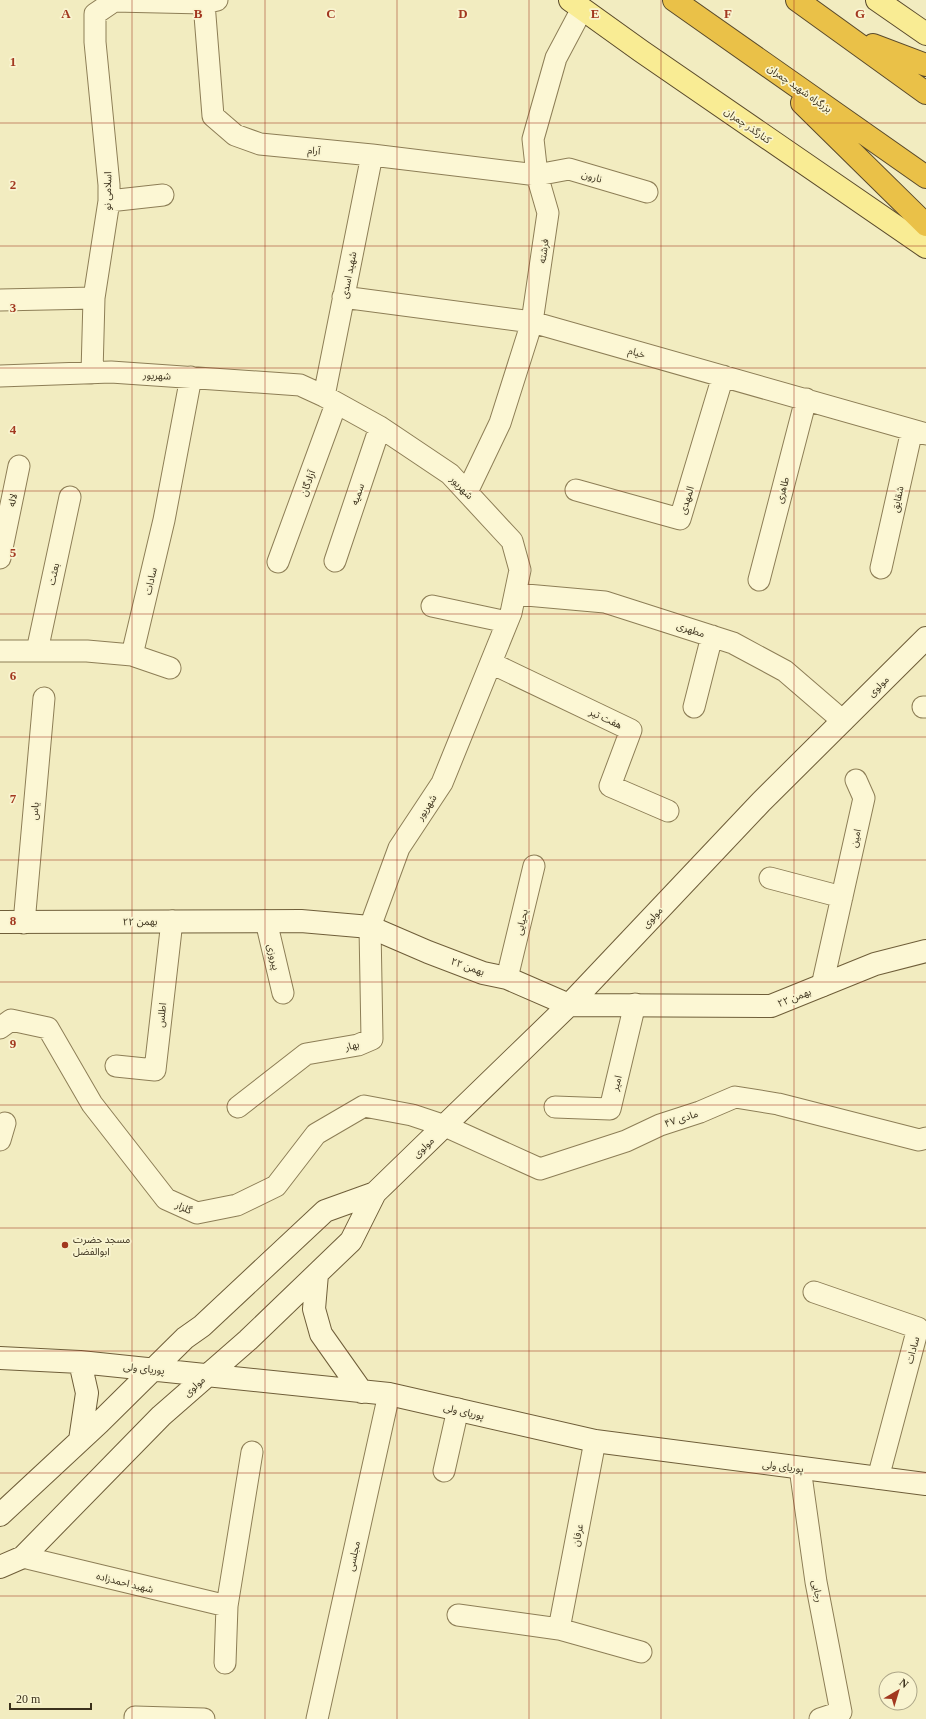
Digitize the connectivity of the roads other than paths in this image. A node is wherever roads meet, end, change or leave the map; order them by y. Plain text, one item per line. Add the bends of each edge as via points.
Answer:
1 (114, 0) edge
2 (674, 0) edge
3 (797, 0) edge
4 (877, 0) edge
5 (211, 1) edge
6 (576, 4) edge
7 (926, 34) edge
8 (847, 36) junction
9 (753, 56) junction
10 (926, 65) edge
11 (926, 93) edge
12 (372, 155) junction
13 (537, 175) junction
14 (926, 177) edge
15 (647, 192) dead end
16 (162, 195) dead end
17 (109, 201) junction
18 (926, 225) edge
19 (926, 247) edge
20 (343, 297) junction
21 (94, 298) junction
22 (0, 300) edge
23 (532, 322) junction
24 (92, 373) junction
25 (0, 376) edge
26 (723, 376) junction
27 (191, 377) junction
28 (806, 399) junction
29 (330, 400) junction
30 (380, 427) junction
31 (919, 432) edge
32 (19, 466) dead end
33 (576, 490) dead end
34 (467, 492) junction
35 (70, 497) dead end
36 (0, 558) edge
37 (335, 561) dead end
38 (278, 562) dead end
39 (881, 568) dead end
40 (759, 580) dead end
41 (515, 594) junction
42 (432, 606) dead end
43 (507, 622) junction
44 (712, 636) junction
45 (926, 638) edge
46 (0, 651) edge
47 (37, 651) junction
48 (132, 655) junction
49 (491, 663) junction
50 (170, 668) dead end
51 (44, 698) dead end
52 (694, 707) dead end
53 (843, 721) junction
54 (856, 780) dead end
55 (668, 811) dead end
56 (534, 866) dead end
57 (770, 878) dead end
58 (842, 897) junction
59 (172, 921) junction
60 (266, 921) junction
61 (0, 922) edge
62 (24, 923) junction
63 (370, 927) junction
64 (926, 951) edge
65 (507, 978) junction
66 (822, 986) junction
67 (283, 993) dead end
68 (635, 1004) junction
69 (569, 1005) junction
70 (0, 1028) edge
71 (116, 1066) dead end
72 (238, 1107) dead end
73 (555, 1107) dead end
74 (445, 1126) junction
75 (926, 1138) edge
76 (375, 1193) junction
77 (317, 1274) junction
78 (814, 1292) dead end
79 (0, 1358) edge
80 (80, 1362) junction
81 (154, 1370) junction
82 (208, 1374) junction
83 (362, 1392) junction
84 (389, 1394) junction
85 (458, 1409) junction
86 (80, 1440) junction
87 (595, 1441) junction
88 (252, 1452) dead end
89 (800, 1468) junction
90 (444, 1471) dead end
91 (878, 1478) junction
92 (926, 1484) edge
93 (0, 1515) edge
94 (23, 1557) junction
95 (0, 1567) edge
96 (227, 1606) junction
97 (458, 1615) dead end
98 (559, 1629) junction
99 (641, 1652) dead end
100 (225, 1663) dead end
101 (135, 1718) edge
102 (204, 1719) edge
103 (317, 1719) edge
104 (820, 1719) edge

1 - 5 street
1 - 17 street, اسلامی نو via 95,14 95,42
2 - 9 highway, بزرگراه شهید چمران
3 - 8 highway
4 - 7 main road
5 - 12 street, آرام via 213,116 235,135 260,144
6 - 13 street, فرشته via 556,58 532,139
6 - 19 main road, کنارگذر چمران
8 - 10 highway
8 - 11 highway
9 - 14 highway, بزرگراه شهید چمران
9 - 18 highway
12 - 13 street, آرام
12 - 20 street, شهید اسدی
13 - 15 street, نارون via 569,169
13 - 23 street, فرشته via 548,213
16 - 17 street
17 - 21 street, اسلامی نو
20 - 23 street, خیام
20 - 29 street, شهید اسدی
21 - 22 street
21 - 24 street, اسلامی نو
23 - 26 street, خیام
23 - 34 street, فرشته via 500,423
24 - 25 street, شهریور
24 - 27 street, شهریور
26 - 28 street, خیام
26 - 33 street, المهدی via 680,519
27 - 29 street, شهریور via 300,385
27 - 48 street, سادات via 164,520
28 - 31 street, خیام
28 - 40 street, طاهری
29 - 30 street, شهریور
29 - 38 street, آزادگان
30 - 34 street, شهریور via 450,474
30 - 37 street, سمیه
31 - 39 street, شقایق
32 - 36 street, لاله
34 - 41 street, شهریور via 512,541 520,570
35 - 47 street, بعثت
41 - 43 street, شهریور
41 - 44 street, مطهری via 605,602
42 - 43 street
43 - 49 street, شهریور
44 - 52 street
44 - 53 street, مطهری via 733,643 785,671
45 - 53 main road, مولوی
46 - 47 street
47 - 48 street via 87,651
48 - 50 street
49 - 55 street, هفت تیر via 632,730 610,786
49 - 63 street, شهریور via 442,783 399,848
51 - 62 street, یاس
53 - 69 main road, مولوی via 761,802
54 - 58 street, امین via 864,798
56 - 65 street, یحیایی
57 - 58 street
58 - 66 street, امین
59 - 60 main road, ۲۲ بهمن
59 - 62 main road, ۲۲ بهمن
59 - 71 street, اطلس via 155,1070
60 - 63 main road, ۲۲ بهمن via 301,921
60 - 67 street, پیروزی
61 - 62 main road, ۲۲ بهمن
63 - 65 main road, ۲۲ بهمن via 483,973
63 - 72 street, بهار via 372,1039 358,1045 306,1054
64 - 66 main road, ۲۲ بهمن via 875,964
65 - 69 main road, ۲۲ بهمن
66 - 68 main road, ۲۲ بهمن via 771,1006
68 - 69 main road, ۲۲ بهمن
68 - 73 street, امیر via 610,1108
69 - 74 main road, مولوی
70 - 74 street, گلزار via 11,1020 48,1028 92,1104 166,1199 197,1213 237,1205 276,1186 316,1134 364,1106 412,1115
74 - 75 street, مادی ۴۷ via 540,1169 626,1141 660,1125 735,1097 778,1104 919,1140
74 - 76 main road, مولوی
76 - 77 main road, مولوی via 351,1241
76 - 81 main road, مولوی via 325,1211 202,1326 185,1338
77 - 82 main road, مولوی
77 - 83 main road via 314,1309 321,1334
78 - 91 street, سادات via 918,1328
79 - 80 main road, پوریای ولی
80 - 81 main road, پوریای ولی
80 - 86 main road via 87,1393
81 - 82 main road, پوریای ولی
81 - 86 main road, مولوی
82 - 83 main road, پوریای ولی
82 - 94 main road, مولوی via 161,1416
83 - 84 main road, پوریای ولی
84 - 85 main road, پوریای ولی
84 - 103 street, مجلسی
85 - 87 main road, پوریای ولی
85 - 90 street
86 - 93 main road, مولوی
87 - 89 main road, پوریای ولی
87 - 98 street, عرفان
88 - 96 street
89 - 91 main road, پوریای ولی
89 - 104 street, رجایی via 816,1582 841,1712
91 - 92 main road, پوریای ولی
94 - 95 main road, مولوی
94 - 96 street, شهید احمدزاده
96 - 100 street
97 - 98 street
98 - 99 street
101 - 102 street

